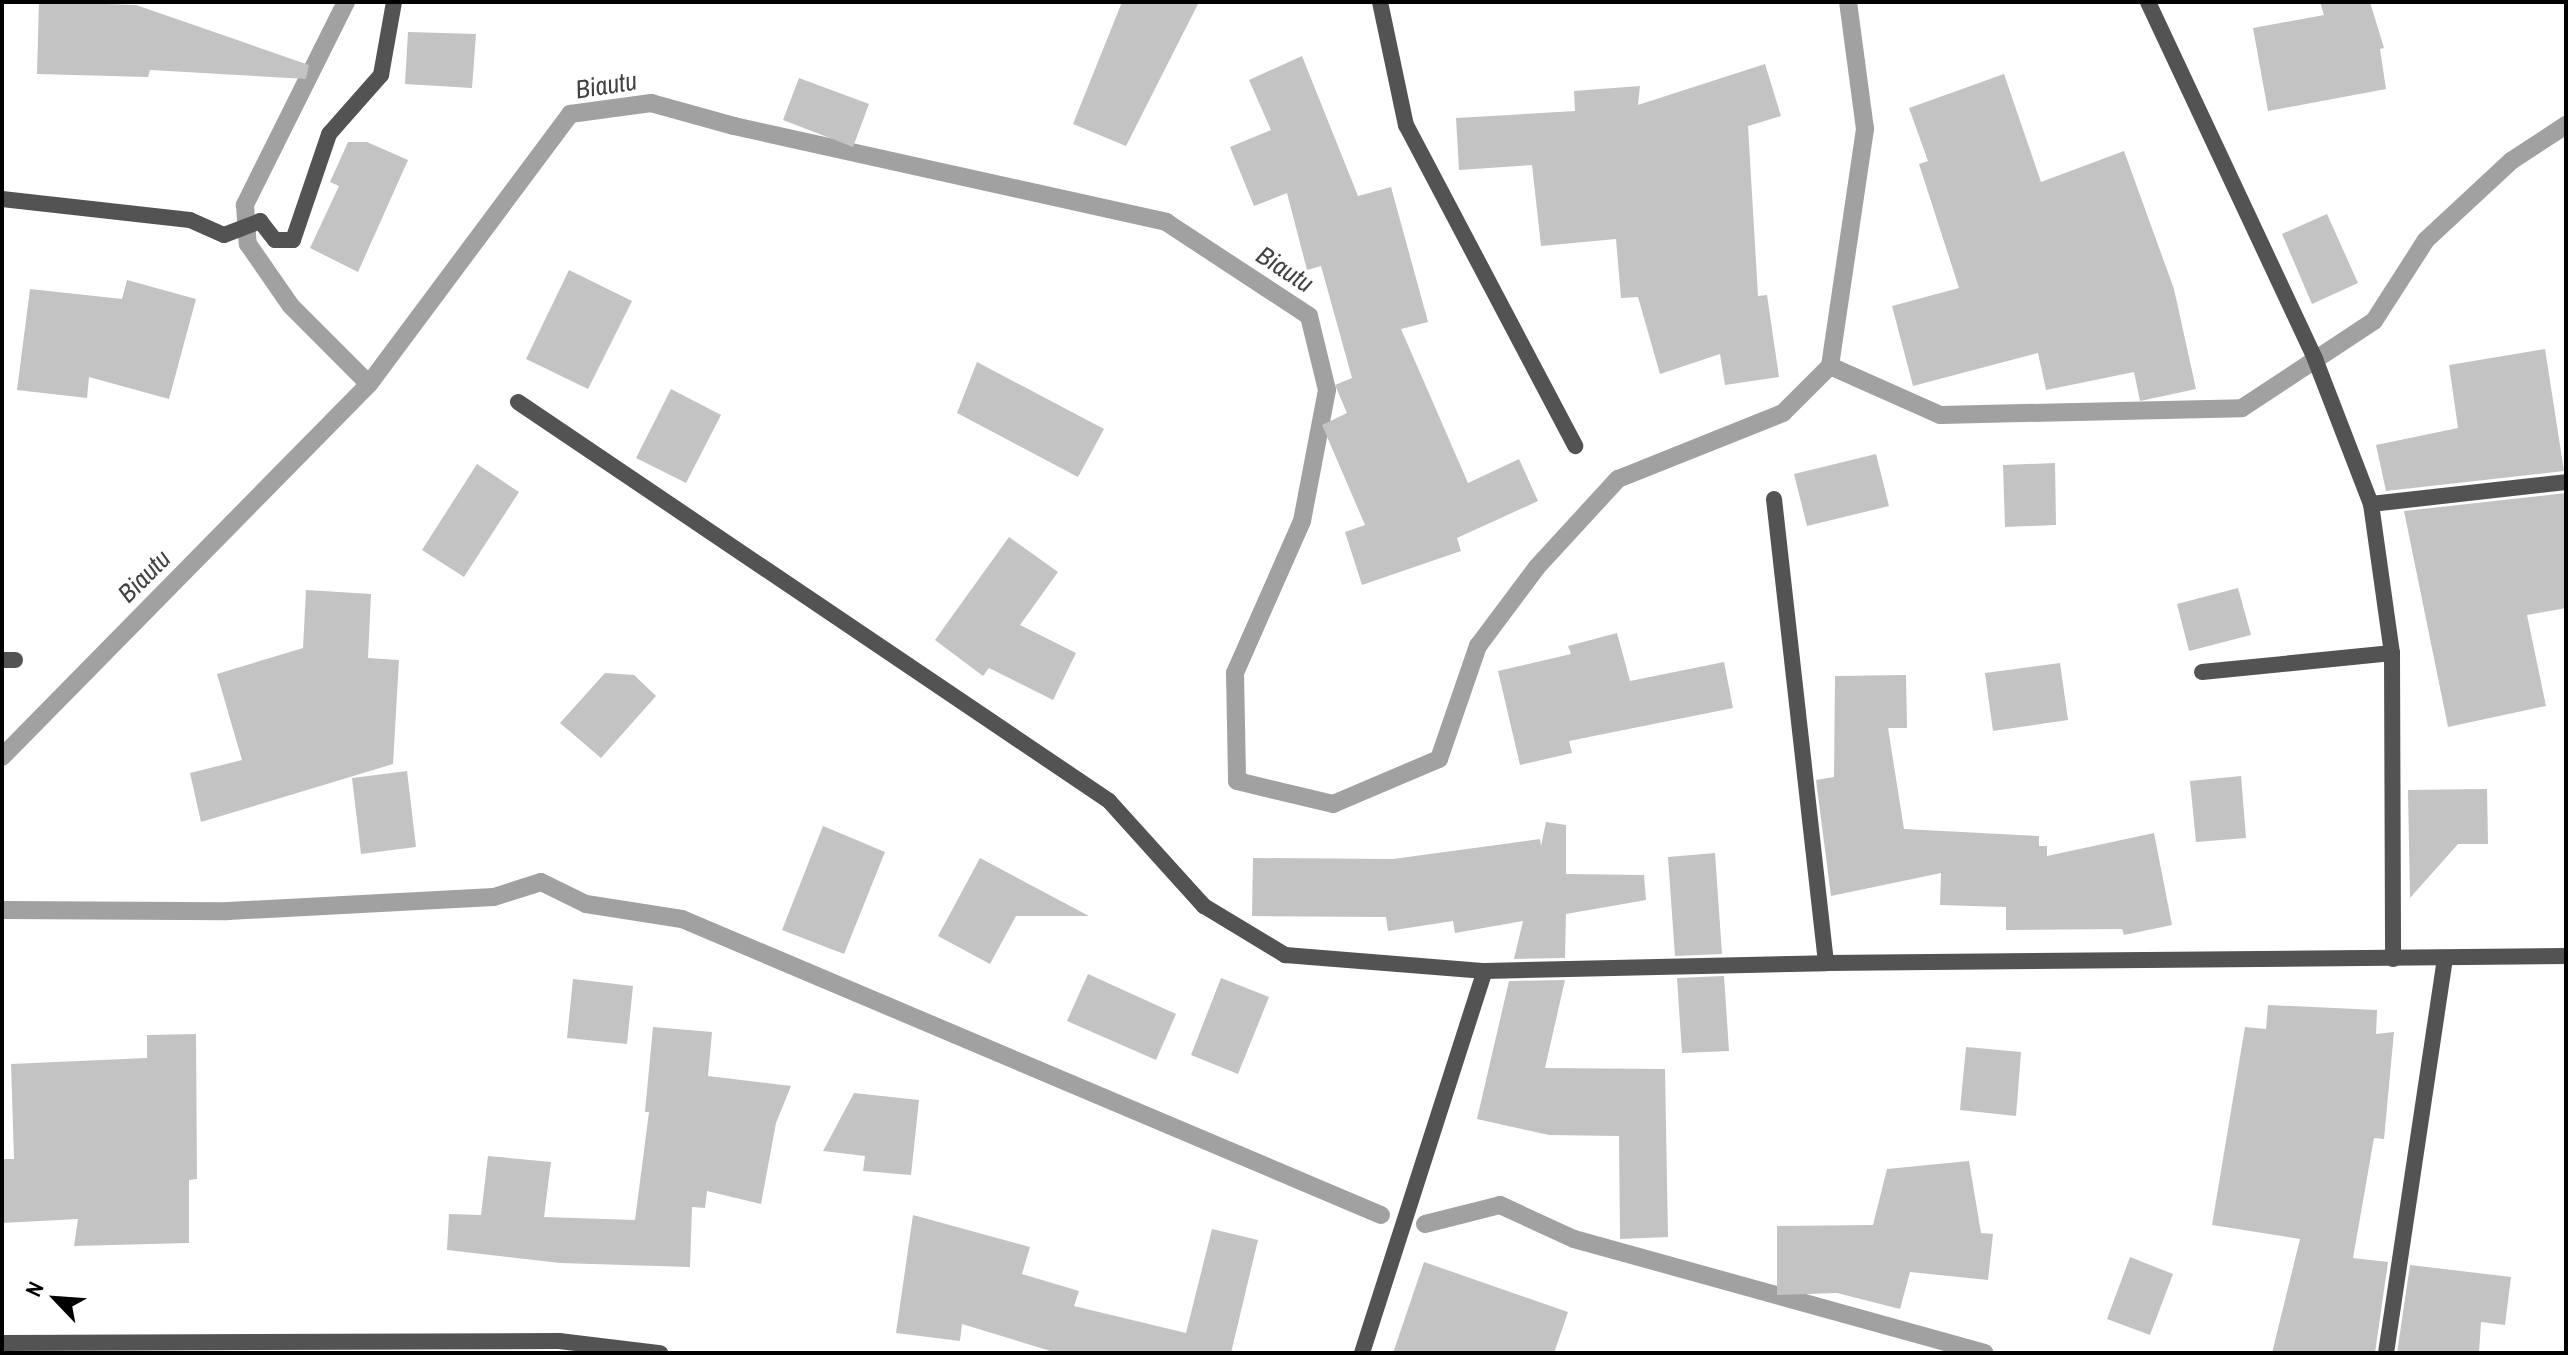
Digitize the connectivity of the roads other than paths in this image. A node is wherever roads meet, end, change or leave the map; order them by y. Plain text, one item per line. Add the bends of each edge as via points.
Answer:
1 (394, 2) edge
2 (1380, 2) edge
3 (2148, 2) edge
4 (2, 199) edge
5 (518, 402) dead end
6 (1575, 446) dead end
7 (2566, 482) edge
8 (1774, 499) dead end
9 (2371, 504) junction
10 (2392, 653) junction
11 (2202, 672) dead end
12 (2566, 956) edge
13 (2393, 959) junction
14 (2445, 959) junction
15 (1826, 963) junction
16 (1485, 971) junction
17 (2, 1343) edge
18 (660, 1353) edge
19 (1362, 1353) edge
20 (2386, 1353) edge

1 - 4 street via 381,75 329,134 293,240 275,240 260,221 224,235 190,220
2 - 6 street via 1406,125
3 - 9 street via 2315,359
5 - 16 street via 1109,801 1204,906 1271,947 1285,955
7 - 9 street
8 - 15 street
9 - 10 street
10 - 11 street
10 - 13 street
12 - 14 street
13 - 14 street
13 - 15 street
14 - 20 street
15 - 16 street
16 - 19 street
17 - 18 street via 559,1341

